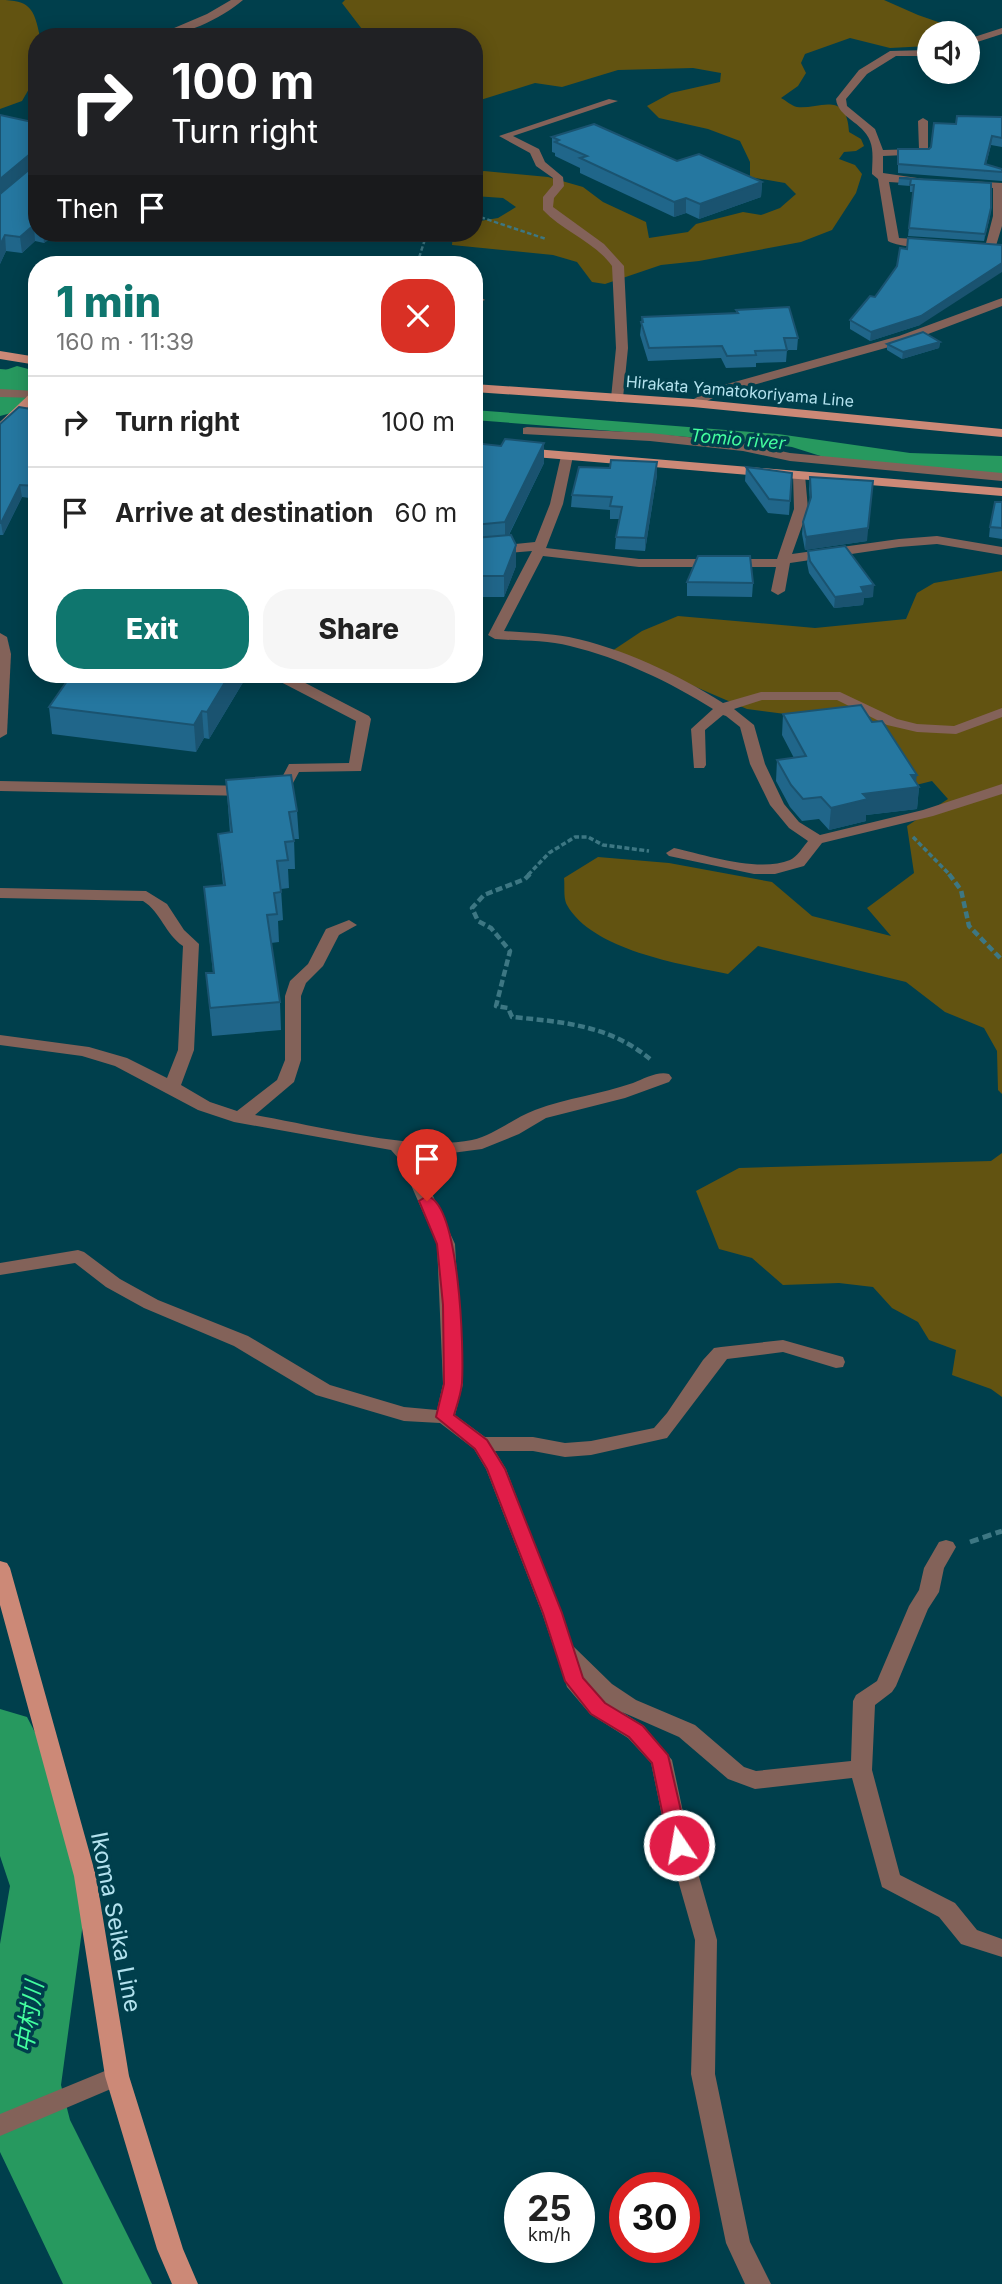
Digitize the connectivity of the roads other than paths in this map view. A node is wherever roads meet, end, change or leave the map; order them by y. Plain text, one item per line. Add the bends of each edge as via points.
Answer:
1 (239, 0) edge
2 (180, 28) edge
3 (1002, 31) edge
4 (980, 38) edge
5 (917, 53) edge
6 (613, 101) dead end
7 (923, 121) dead end
8 (878, 153) junction
9 (883, 178) junction
10 (934, 181) edge
11 (960, 183) edge
12 (936, 244) edge
13 (977, 246) edge
14 (997, 247) edge
15 (1002, 302) edge
16 (0, 355) edge
17 (28, 360) edge
18 (483, 389) edge
19 (0, 393) edge
20 (28, 394) edge
21 (617, 398) junction
22 (28, 402) edge
23 (693, 403) junction
24 (0, 429) edge
25 (527, 431) dead end
26 (1002, 433) edge
27 (483, 449) edge
28 (567, 456) junction
29 (799, 475) junction
30 (1002, 477) edge
31 (1002, 492) edge
32 (540, 548) junction
33 (483, 551) edge
34 (1002, 551) edge
35 (784, 561) junction
36 (778, 591) dead end
37 (0, 638) edge
38 (294, 683) edge
39 (724, 707) junction
40 (1002, 712) edge
41 (0, 734) edge
42 (699, 765) dead end
43 (0, 786) edge
44 (1002, 789) edge
45 (817, 840) junction
46 (674, 853) road end
47 (0, 893) edge
48 (349, 925) dead end
49 (0, 1040) edge
50 (663, 1078) road end
51 (172, 1087) junction
52 (240, 1118) junction
53 (397, 1145) junction
54 (0, 1269) edge
55 (836, 1362) dead end
56 (445, 1417) junction
57 (481, 1444) junction
58 (946, 1547) road end
59 (0, 1568) edge
60 (564, 1650) junction
61 (861, 1770) junction
62 (1002, 1948) edge
63 (117, 2076) junction
64 (0, 2125) edge
65 (185, 2284) edge
66 (758, 2284) edge

1 - 2 street
3 - 4 street
5 - 8 street via 894,53 863,72 841,99 842,107 877,138
6 - 21 street via 504,136 535,151 540,164 558,177 559,186 549,197 547,208 555,217 594,241 617,263 624,337
7 - 8 street via 924,152
8 - 9 street via 877,174
9 - 10 street
9 - 12 street via 894,242
11 - 14 street via 998,186 1002,197
13 - 14 street
15 - 23 street via 903,339 717,391
16 - 17 main road
18 - 21 main road, Hirakata Yamatokoriyama Line
19 - 20 street
21 - 23 main road, Hirakata Yamatokoriyama Line
22 - 24 main road
23 - 26 main road, Hirakata Yamatokoriyama Line
25 - 30 street via 650,437 790,457
27 - 28 main road
28 - 29 main road
28 - 32 street
29 - 31 main road
29 - 35 street via 801,509
32 - 33 street
32 - 35 street via 639,563
32 - 39 street via 495,635 574,643
34 - 35 street via 940,540
35 - 36 street
37 - 41 street via 4,654
38 - 43 street via 364,719 356,768 294,767 282,792
39 - 40 street via 761,696 840,696 892,722 956,730
39 - 42 street via 698,729
39 - 45 street via 747,725 763,778 782,811
44 - 45 street
45 - 46 street via 798,863 775,869
47 - 51 street via 146,896 160,902 181,939 191,944 186,1050
48 - 52 street via 332,932 315,966 298,981 293,996 293,1060 285,1082
49 - 51 street via 83,1051 121,1062
50 - 53 street via 540,1114 475,1144 437,1149
51 - 52 street via 204,1106
52 - 53 street
53 - 56 street via 408,1158 446,1244 453,1384
54 - 56 street via 78,1255 113,1283 151,1304 242,1341 323,1390 404,1414
55 - 57 street via 783,1346 721,1353 660,1433 565,1450 533,1444
56 - 57 street
57 - 60 street via 496,1469
58 - 61 street via 885,1686 864,1701
59 - 63 main road, Ikoma Seika Line via 85,1877
60 - 61 street via 604,1690 628,1706 687,1731 736,1773 755,1780 834,1769
60 - 66 street via 574,1681 598,1708 636,1732 661,1760 706,1940 703,2074 712,2125 738,2244
61 - 62 street via 890,1881 947,1910 969,1937
63 - 64 street
63 - 65 main road, Ikoma Seika Line

